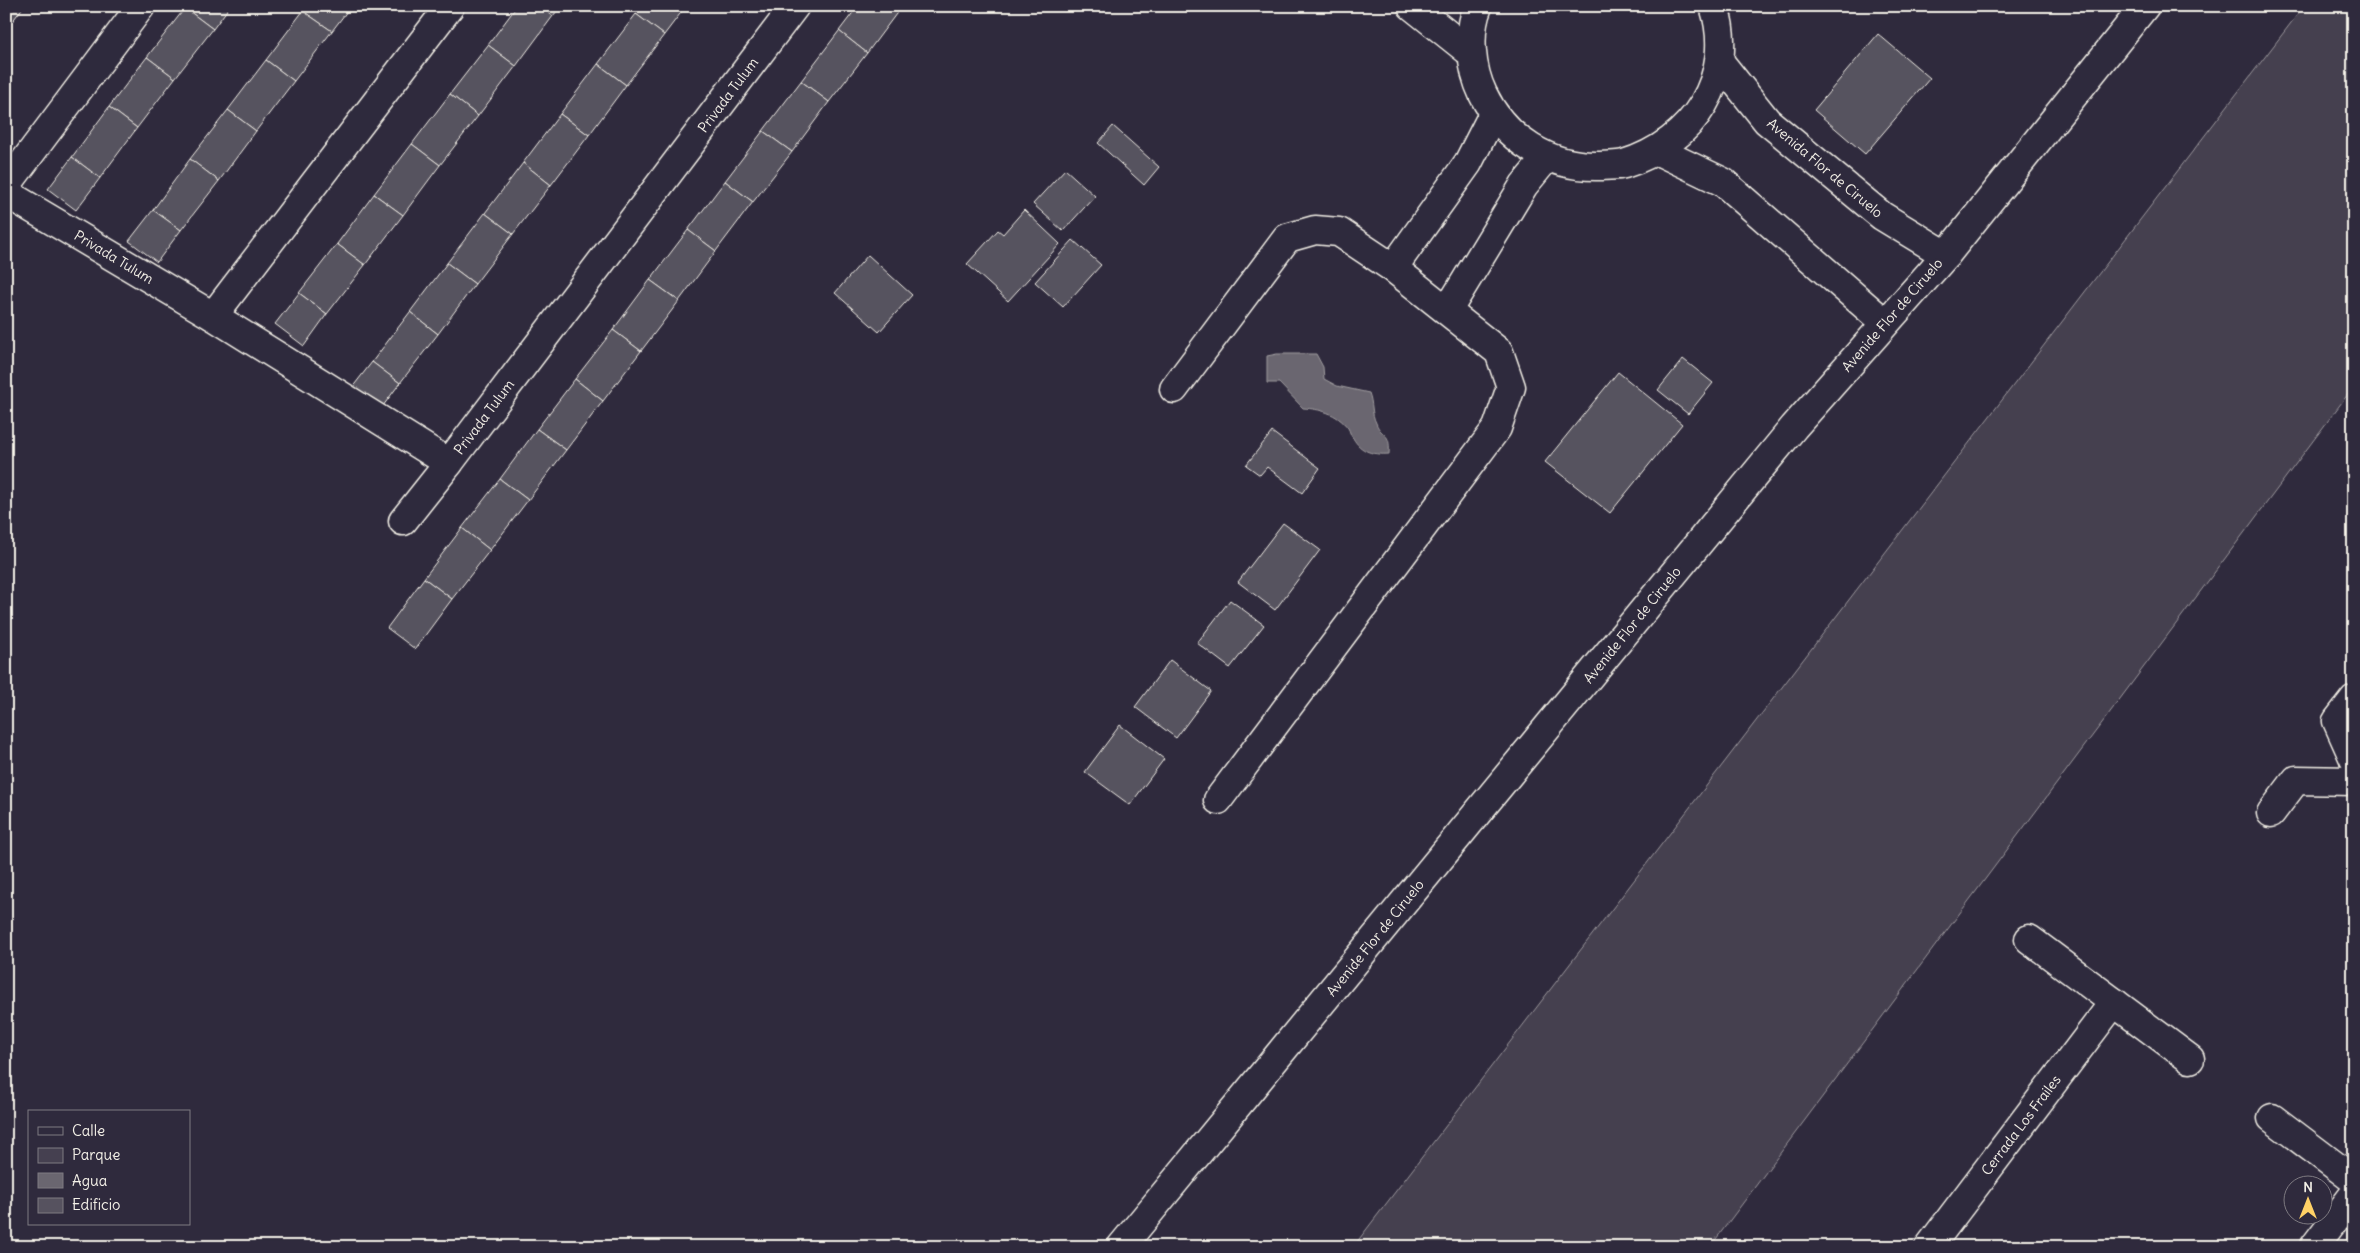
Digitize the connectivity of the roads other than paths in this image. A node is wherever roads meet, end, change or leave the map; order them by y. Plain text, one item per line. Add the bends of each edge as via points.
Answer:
1 (141, 6) edge
2 (450, 6) edge
3 (795, 6) edge
4 (1412, 6) edge
5 (1478, 6) edge
6 (1714, 6) edge
7 (2145, 6) edge
8 (1471, 53) junction
9 (1720, 62) junction
10 (1492, 114) junction
11 (1658, 151) junction
12 (1547, 157) junction
13 (6, 186) edge
14 (6, 193) edge
15 (1946, 255) junction
16 (1393, 268) junction
17 (1448, 310) junction
18 (213, 316) junction
19 (1885, 323) junction
20 (1174, 389) dead end
21 (449, 463) junction
22 (403, 521) dead end
23 (2354, 699) edge
24 (2354, 759) edge
25 (2354, 781) edge
26 (1218, 800) dead end
27 (2271, 813) dead end
28 (2030, 939) dead end
29 (2114, 1002) junction
30 (2190, 1059) dead end
31 (2272, 1118) dead end
32 (2354, 1180) edge
33 (2354, 1194) edge
34 (1121, 1247) edge
35 (1929, 1247) edge
36 (2314, 1247) edge

1 - 13 street
2 - 18 street
3 - 21 street, Privada Tulum
4 - 8 street
5 - 8 street via 1474,14
6 - 9 street via 1720,24
7 - 15 street, Avenide Flor de Ciruelo
8 - 10 street via 1478,84
9 - 11 street via 1708,97 1687,128
9 - 15 street, Avenida Flor de Ciruelo via 1767,121 1882,216
10 - 12 street via 1517,140
10 - 16 street via 1468,163
11 - 12 street via 1622,165 1584,167
11 - 19 street via 1723,182
12 - 17 street via 1524,185
14 - 18 street, Privada Tulum
15 - 19 street, Avenide Flor de Ciruelo
16 - 17 street
16 - 20 street via 1339,232 1315,230 1287,238
17 - 26 street via 1499,352 1511,387 1497,428
18 - 21 street, Privada Tulum
19 - 34 street, Avenide Flor de Ciruelo via 1782,442
21 - 22 street
23 - 24 street via 2337,721
25 - 27 street via 2296,780
28 - 29 street
29 - 30 street
29 - 35 street, Cerrada Los Frailes
31 - 32 street
33 - 36 street

